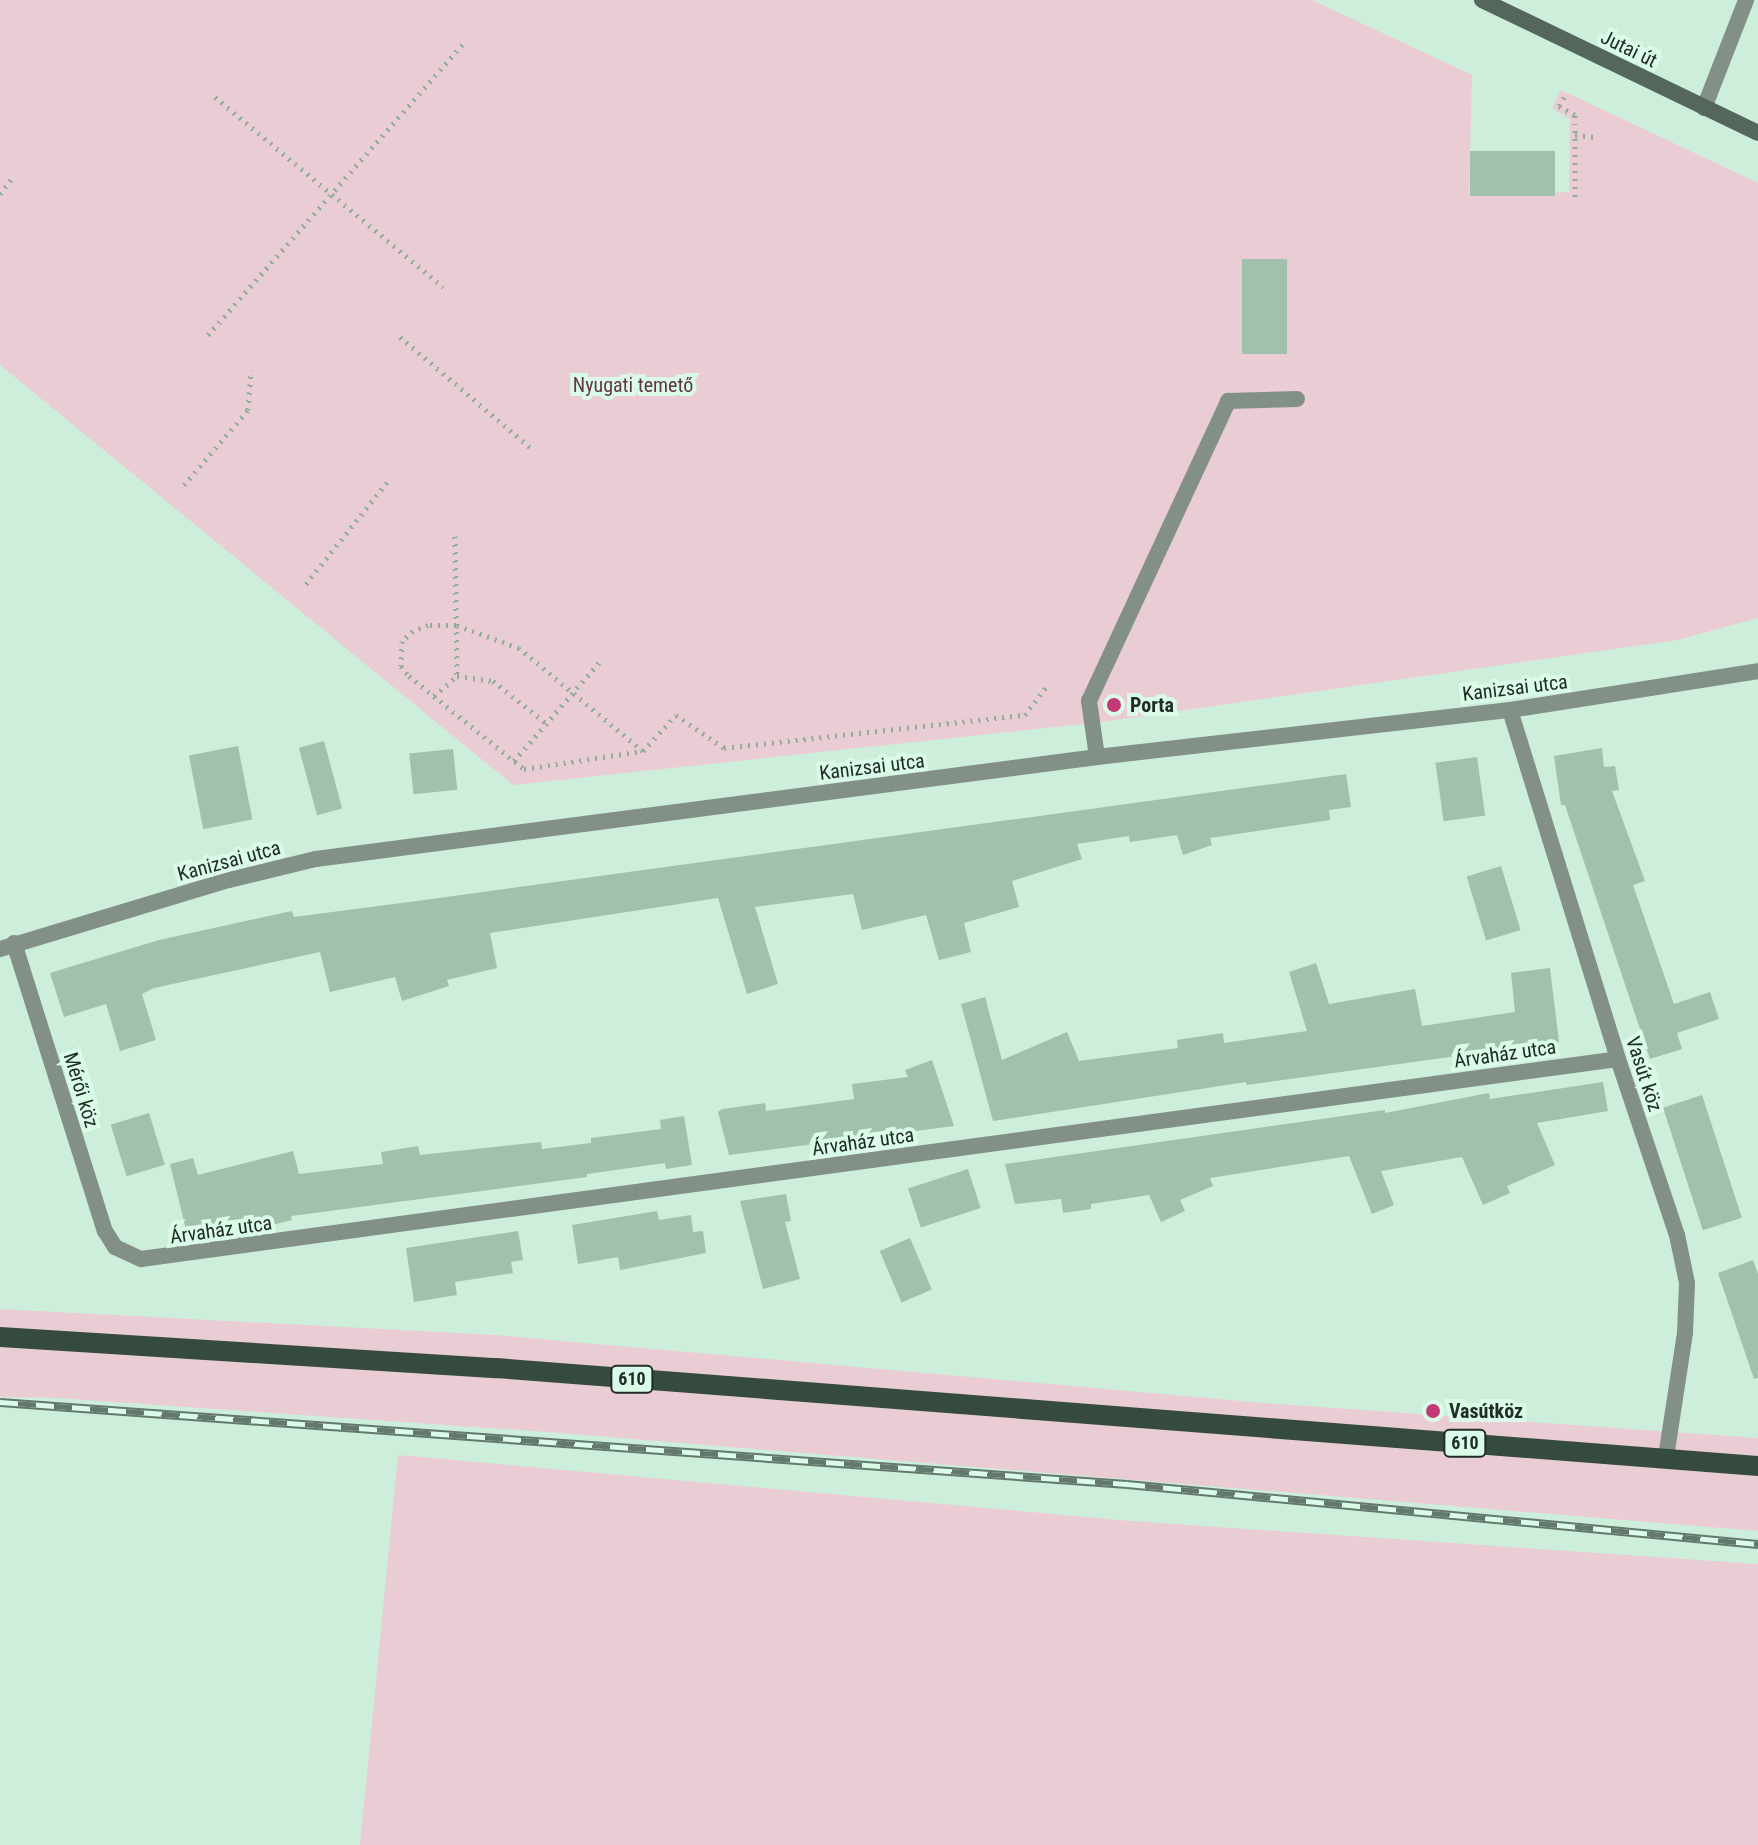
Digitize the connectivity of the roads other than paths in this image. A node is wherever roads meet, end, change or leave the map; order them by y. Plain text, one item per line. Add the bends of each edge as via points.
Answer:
1 (1482, 0) edge
2 (1746, 0) edge
3 (1704, 108) junction
4 (1758, 133) edge
5 (1297, 399) dead end
6 (1758, 671) edge
7 (1510, 710) junction
8 (1097, 757) junction
9 (7, 946) edge
10 (1618, 1059) junction
11 (115, 1247) joint
12 (0, 1337) edge
13 (1666, 1457) junction
14 (1758, 1466) edge

1 - 3 street, Jutai út
2 - 3 street
3 - 4 street, Jutai út
5 - 8 street via 1228,401 1089,701
6 - 7 street, Kanizsai utca
7 - 8 street, Kanizsai utca
7 - 10 street, Vasút köz
8 - 9 street, Kanizsai utca via 316,859
9 - 11 street, Mérői köz
10 - 11 street, Árvaház utca via 168,1258 141,1259
10 - 13 street, Vasút köz via 1677,1235 1687,1283 1685,1333
12 - 13 main road, 610 via 496,1368
13 - 14 main road, 610

